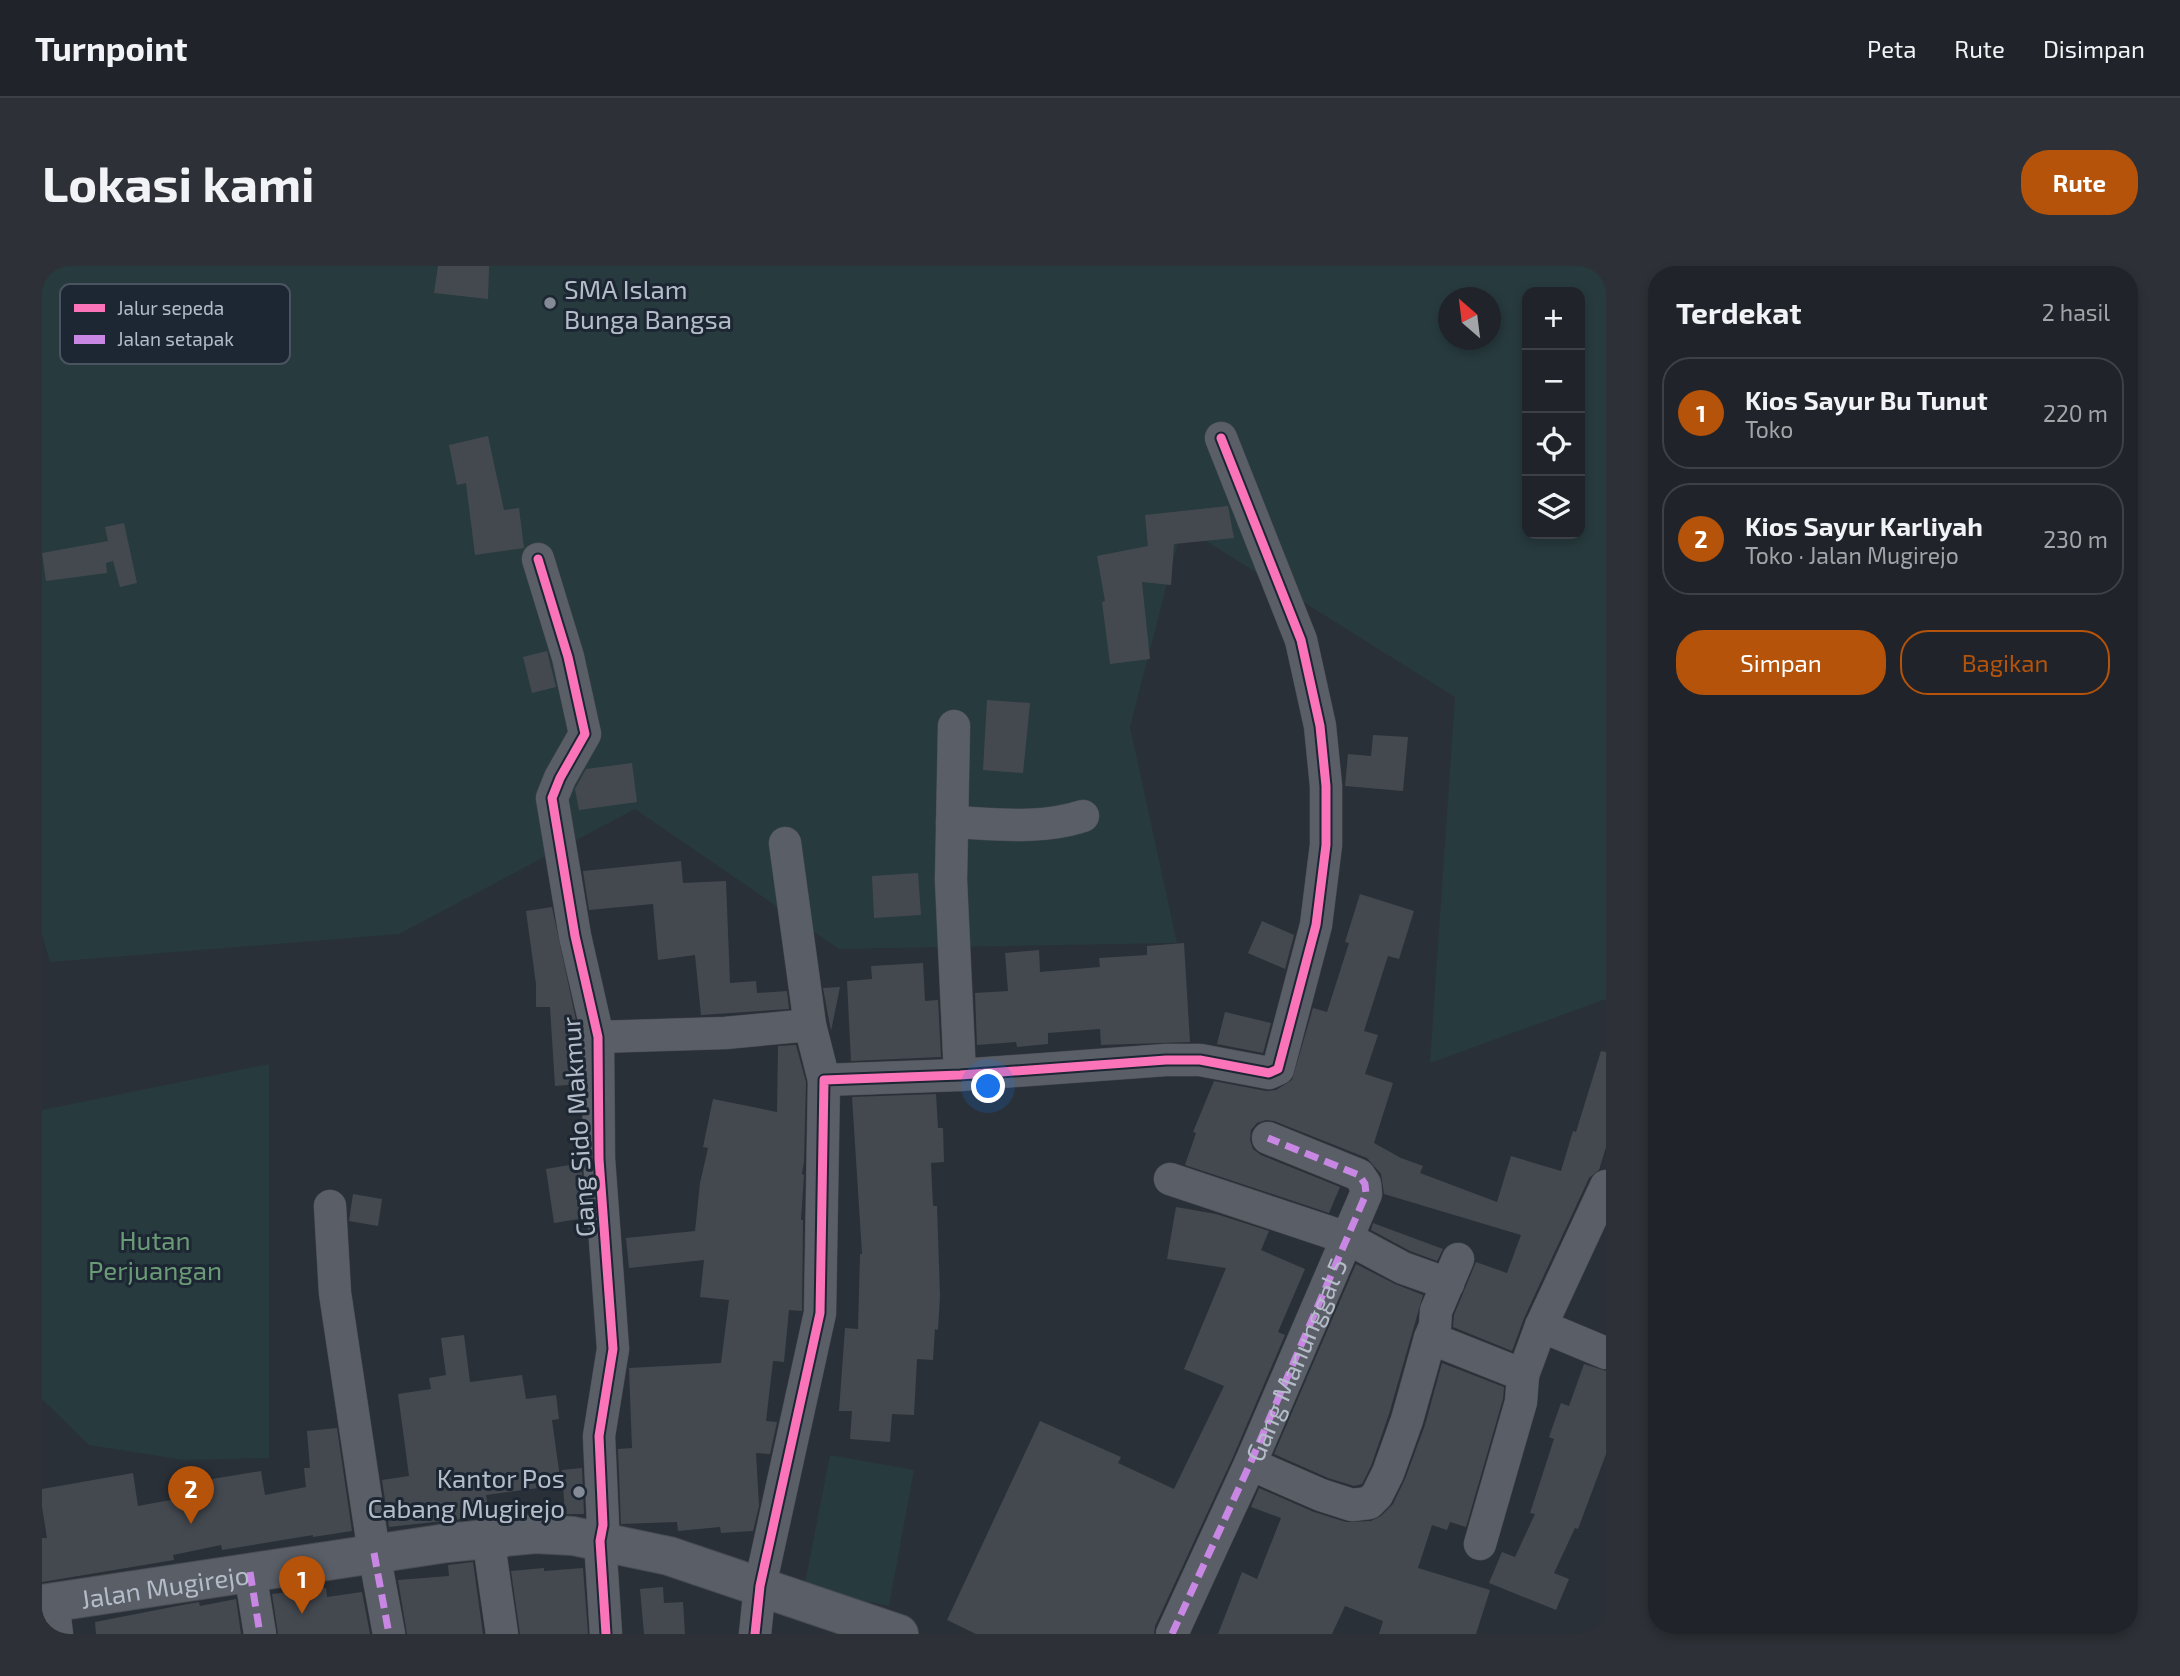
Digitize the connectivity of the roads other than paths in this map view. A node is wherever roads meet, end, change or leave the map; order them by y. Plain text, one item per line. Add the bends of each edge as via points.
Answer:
1 (1221, 438) dead end
2 (538, 559) dead end
3 (954, 726) dead end
4 (1083, 816) dead end
5 (953, 822) junction
6 (785, 843) dead end
7 (810, 1025) junction
8 (598, 1037) junction
9 (960, 1075) junction
10 (824, 1080) junction
11 (1268, 1138) dead end
12 (1170, 1179) dead end
13 (1606, 1186) edge
14 (330, 1206) dead end
15 (1347, 1238) junction
16 (1541, 1326) junction
17 (1430, 1338) junction
18 (1606, 1353) edge
19 (1523, 1375) junction
20 (1250, 1464) junction
21 (488, 1537) junction
22 (600, 1541) junction
23 (1480, 1544) dead end
24 (374, 1553) junction
25 (250, 1572) junction
26 (760, 1586) junction
27 (51, 1613) edge
28 (260, 1634) edge
29 (389, 1634) edge
30 (502, 1634) edge
31 (606, 1634) edge
32 (755, 1634) edge
33 (899, 1634) edge
34 (1172, 1634) edge

1 - 9 street via 1301,640 1324,762 1326,845 1316,925 1279,1064 1269,1073 1200,1060 1166,1060
2 - 8 street, Gang Sido Makmur via 568,657 584,734 552,798
3 - 5 street
4 - 5 street via 1059,824 1027,826
5 - 9 street via 951,880
6 - 7 street
7 - 8 street
7 - 10 street
8 - 22 street, Gang Sido Makmur via 599,1159 613,1349 599,1436
9 - 10 street
10 - 26 street via 820,1313
11 - 15 street, Gang Manunggal 5 via 1359,1175 1366,1194
12 - 15 street
13 - 16 street
14 - 24 street via 335,1293
15 - 17 street via 1403,1268 1453,1271
15 - 20 street, Gang Manunggal 5
16 - 18 street
16 - 19 street
17 - 19 street
17 - 20 street via 1388,1473 1369,1503 1331,1498
19 - 23 street via 1521,1402
20 - 34 street, Gang Manunggal 5
21 - 22 street, Jalan Mugirejo via 535,1534
21 - 24 street, Jalan Mugirejo
21 - 30 street
22 - 26 street, Jalan Mugirejo via 669,1556
22 - 31 street, Gang Sido Makmur
24 - 25 street, Jalan Mugirejo
24 - 29 street
25 - 27 street, Jalan Mugirejo
25 - 28 street
26 - 32 street
26 - 33 street, Jalan Mugirejo

